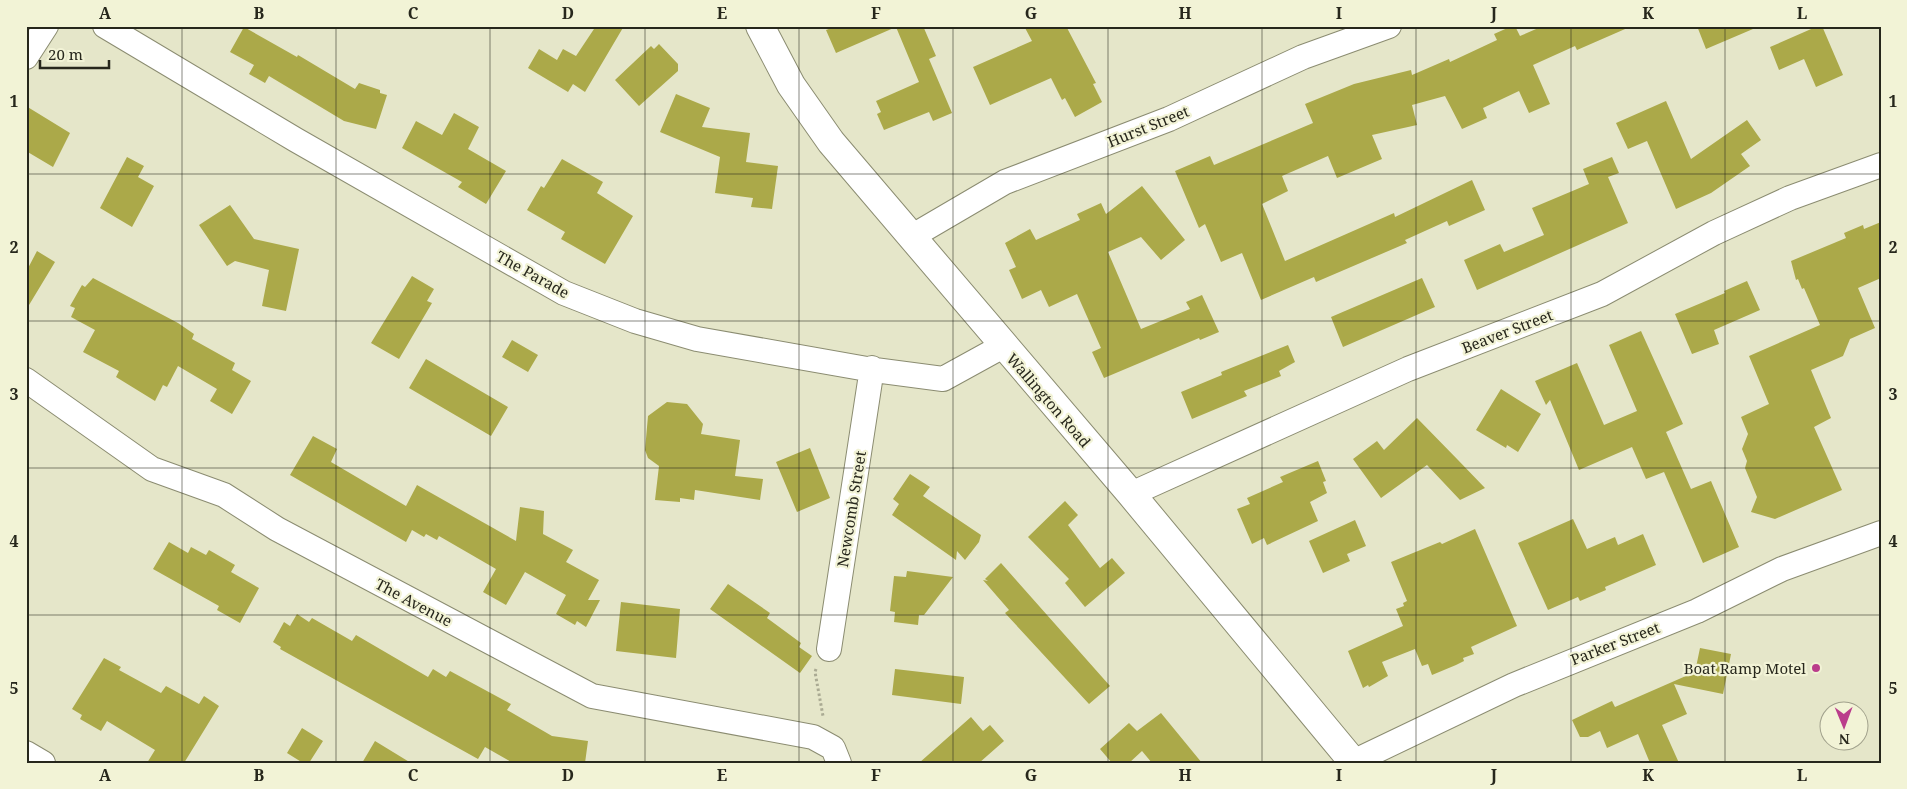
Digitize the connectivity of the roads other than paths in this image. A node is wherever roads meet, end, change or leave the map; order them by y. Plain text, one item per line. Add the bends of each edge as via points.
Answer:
1 (46, 26) edge
2 (105, 26) edge
3 (760, 26) edge
4 (1389, 26) edge
5 (26, 57) edge
6 (1881, 165) edge
7 (911, 237) junction
8 (1003, 346) junction
9 (872, 368) junction
10 (26, 380) edge
11 (1131, 494) junction
12 (1881, 532) edge
13 (829, 649) road end
14 (26, 753) edge
15 (836, 755) edge
16 (1354, 762) edge
17 (43, 763) edge

1 - 5 street
2 - 9 street, The Parade via 296,140 564,293 635,321 697,339
3 - 7 street, Wallington Road via 791,85 832,142
4 - 7 street, Hurst Street via 1303,57 1169,119 1005,182
6 - 11 street, Beaver Street via 1790,198 1722,229 1602,294 1408,369
7 - 8 street, Wallington Road
8 - 9 street, The Parade via 943,379
8 - 11 street, Wallington Road
9 - 13 street, Newcomb Street
10 - 15 street, The Avenue via 152,469 224,495 277,529 592,696 814,737
11 - 16 street, Wallington Road
12 - 16 street, Parker Street via 1782,569 1697,611 1514,685
14 - 17 street

